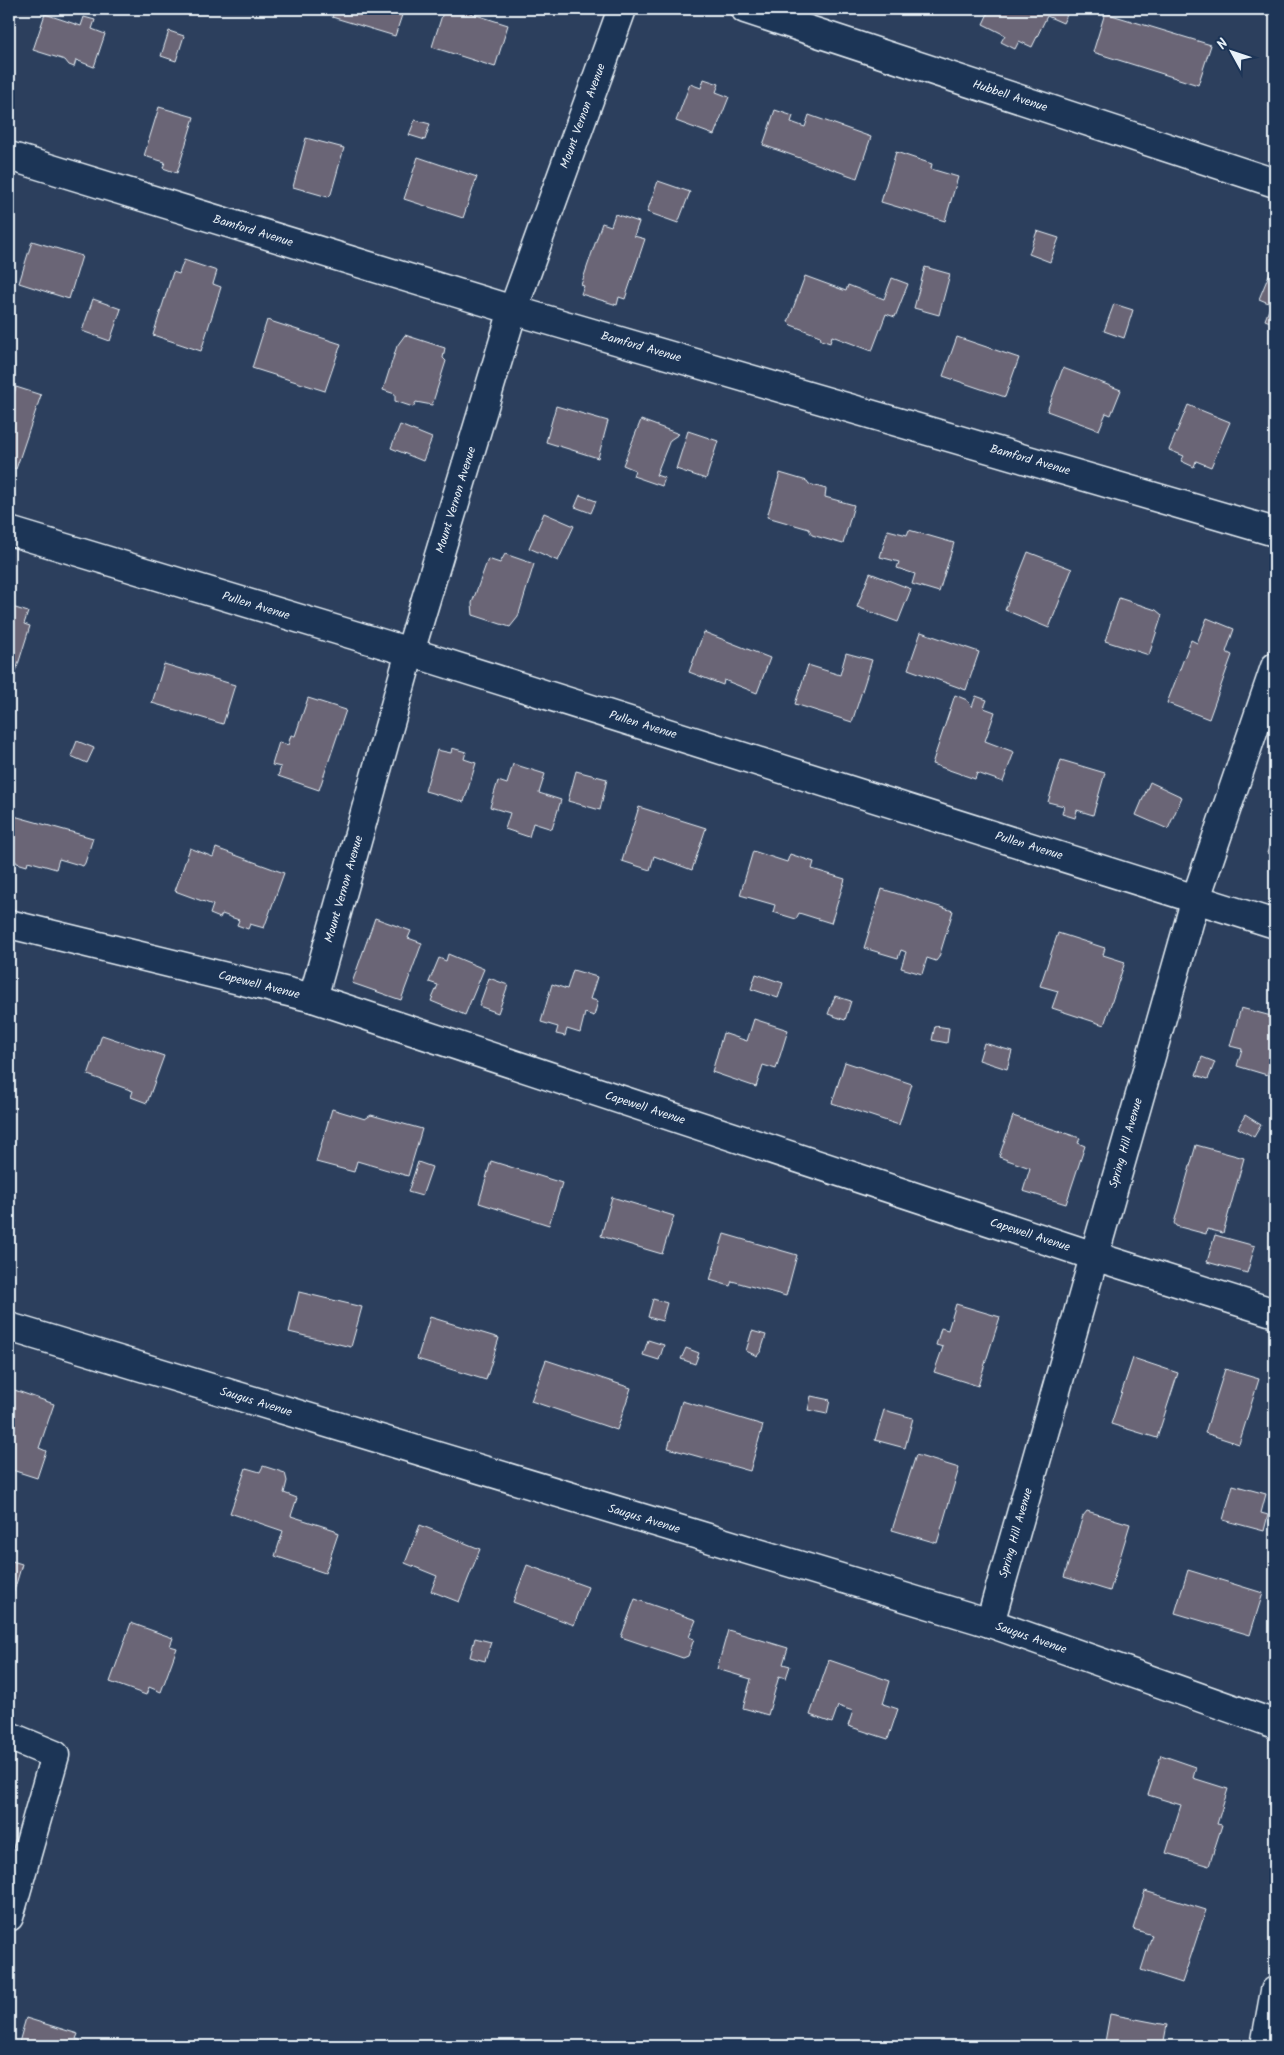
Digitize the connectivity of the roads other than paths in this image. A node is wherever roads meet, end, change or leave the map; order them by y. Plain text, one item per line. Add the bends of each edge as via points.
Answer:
1 (622, 9) edge
2 (746, 9) edge
3 (9, 156) edge
4 (1275, 183) edge
5 (513, 310) junction
6 (9, 531) edge
7 (1275, 532) edge
8 (410, 652) junction
9 (1275, 668) edge
10 (1196, 898) junction
11 (9, 924) edge
12 (1275, 924) edge
13 (313, 998) junction
14 (1094, 1256) junction
15 (1275, 1313) edge
16 (9, 1327) edge
17 (990, 1623) junction
18 (1275, 1724) edge
19 (9, 1736) edge
20 (9, 1917) edge
21 (1275, 1991) edge
22 (1265, 2046) edge

1 - 5 street, Mount Vernon Avenue
2 - 4 street, Hubbell Avenue
3 - 5 street, Bamford Avenue
5 - 7 street, Bamford Avenue
5 - 8 street, Mount Vernon Avenue
6 - 8 street, Pullen Avenue
8 - 10 street, Pullen Avenue
8 - 13 street, Mount Vernon Avenue
9 - 10 street, Spring Hill Avenue
10 - 12 street, Pullen Avenue
10 - 14 street, Spring Hill Avenue
11 - 13 street, Capewell Avenue
13 - 14 street, Capewell Avenue
14 - 15 street, Capewell Avenue
14 - 17 street, Spring Hill Avenue
16 - 17 street, Saugus Avenue
17 - 18 street, Saugus Avenue
19 - 20 street via 55,1755
21 - 22 street

